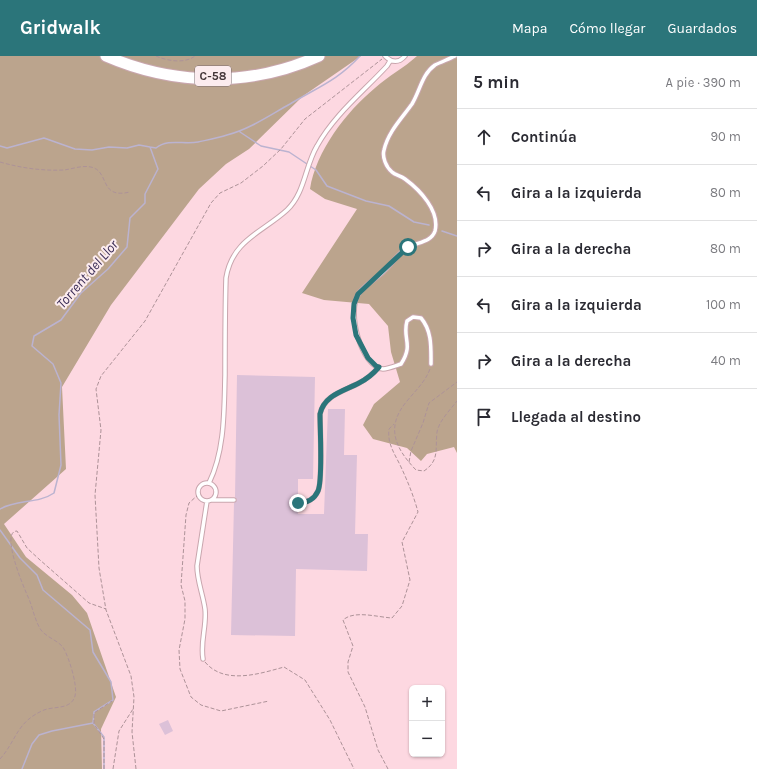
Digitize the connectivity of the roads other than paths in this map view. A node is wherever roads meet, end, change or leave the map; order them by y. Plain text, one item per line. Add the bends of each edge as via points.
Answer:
1 (106, 56) edge
2 (114, 56) edge
3 (310, 56) edge
4 (319, 56) edge
5 (385, 56) edge
6 (405, 56) edge
7 (454, 56) edge
8 (390, 61) junction
9 (432, 364) road end
10 (379, 367) junction
11 (209, 483) junction
12 (209, 500) junction
13 (234, 500) dead end
14 (298, 503) dead end
15 (203, 659) road end

1 - 4 main road, C-58 via 162,75 209,79 259,76
2 - 3 main road, C-58 via 163,71 209,76 258,72
5 - 8 lane
6 - 8 lane via 395,62
7 - 10 lane via 436,65 426,75 413,102 394,127 383,152 385,164 391,172 405,179 419,191 430,206 436,221 434,233 429,239 408,247 396,257 358,294 354,304 356,335 368,358
8 - 11 lane via 326,132 316,147 298,195 288,209 250,236 228,264 222,428 215,470
9 - 10 lane via 427,325 421,318 413,317 407,321 405,327 408,348 406,357 401,364 383,369
10 - 14 lane via 365,380 333,396 325,404 320,414 320,486 311,500
11 - 12 lane via 216,491 215,496
11 - 12 lane via 201,486 199,494 202,499
12 - 13 lane
12 - 15 lane via 197,566 205,610

